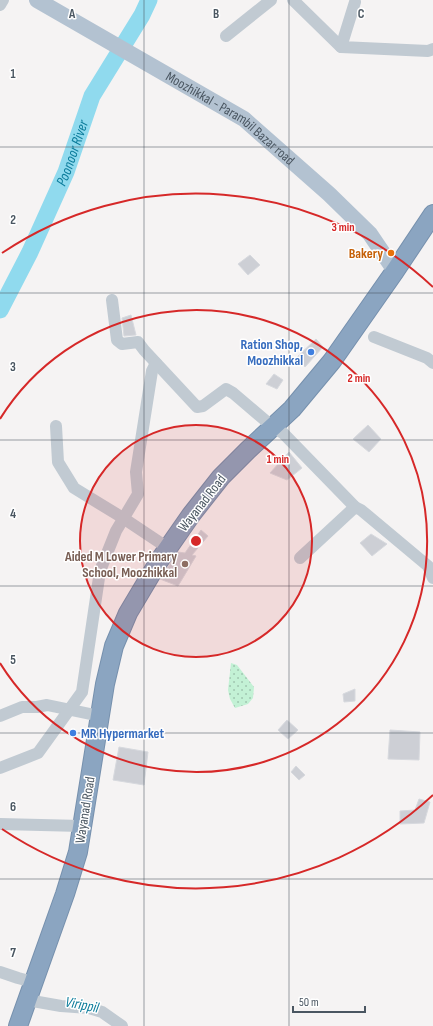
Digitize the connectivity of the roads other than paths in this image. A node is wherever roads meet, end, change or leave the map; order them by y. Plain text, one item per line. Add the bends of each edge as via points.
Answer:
1 (3, 0) edge
2 (37, 0) edge
3 (271, 0) edge
4 (293, 0) edge
5 (355, 2) dead end
6 (0, 5) edge
7 (226, 36) dead end
8 (341, 47) junction
9 (433, 49) edge
10 (433, 214) edge
11 (395, 271) junction
12 (112, 300) dead end
13 (374, 337) dead end
14 (156, 363) junction
15 (433, 363) edge
16 (56, 426) dead end
17 (273, 427) junction
18 (355, 507) junction
19 (123, 518) junction
20 (168, 548) junction
21 (300, 558) dead end
22 (431, 564) edge
23 (433, 578) edge
24 (69, 710) junction
25 (0, 716) edge
26 (100, 716) junction
27 (0, 768) edge
28 (0, 824) edge
29 (82, 826) junction
30 (0, 972) edge
31 (33, 982) junction
32 (27, 1000) junction
33 (18, 1026) edge
34 (122, 1026) edge

1 - 6 street
2 - 11 main road, Moozhikkal - Parambil Bazar road via 244,119 370,234
3 - 7 street
4 - 8 street
5 - 8 street
8 - 9 street via 428,51
10 - 11 highway, Wayanad Road
11 - 17 highway, Wayanad Road via 332,361 292,409
12 - 14 street via 117,340 122,344 138,342
13 - 15 street via 427,358
14 - 17 street via 197,407 203,406 226,389
14 - 19 street via 152,371 136,472 138,494
16 - 19 street via 58,462 74,488
17 - 18 street via 283,433
17 - 20 highway, Wayanad Road via 221,477
18 - 21 street
18 - 22 street
19 - 20 street
19 - 24 street via 100,571 82,692
20 - 26 highway, Wayanad Road via 128,612 114,646
22 - 23 street
24 - 25 street via 47,706 22,707
24 - 26 street
24 - 27 street via 38,753
26 - 29 highway, Wayanad Road
28 - 29 street
29 - 31 highway, Wayanad Road via 78,852 65,894
30 - 31 street
31 - 32 highway, Wayanad Road
32 - 33 highway, Wayanad Road
32 - 34 street via 89,1008 102,1012

